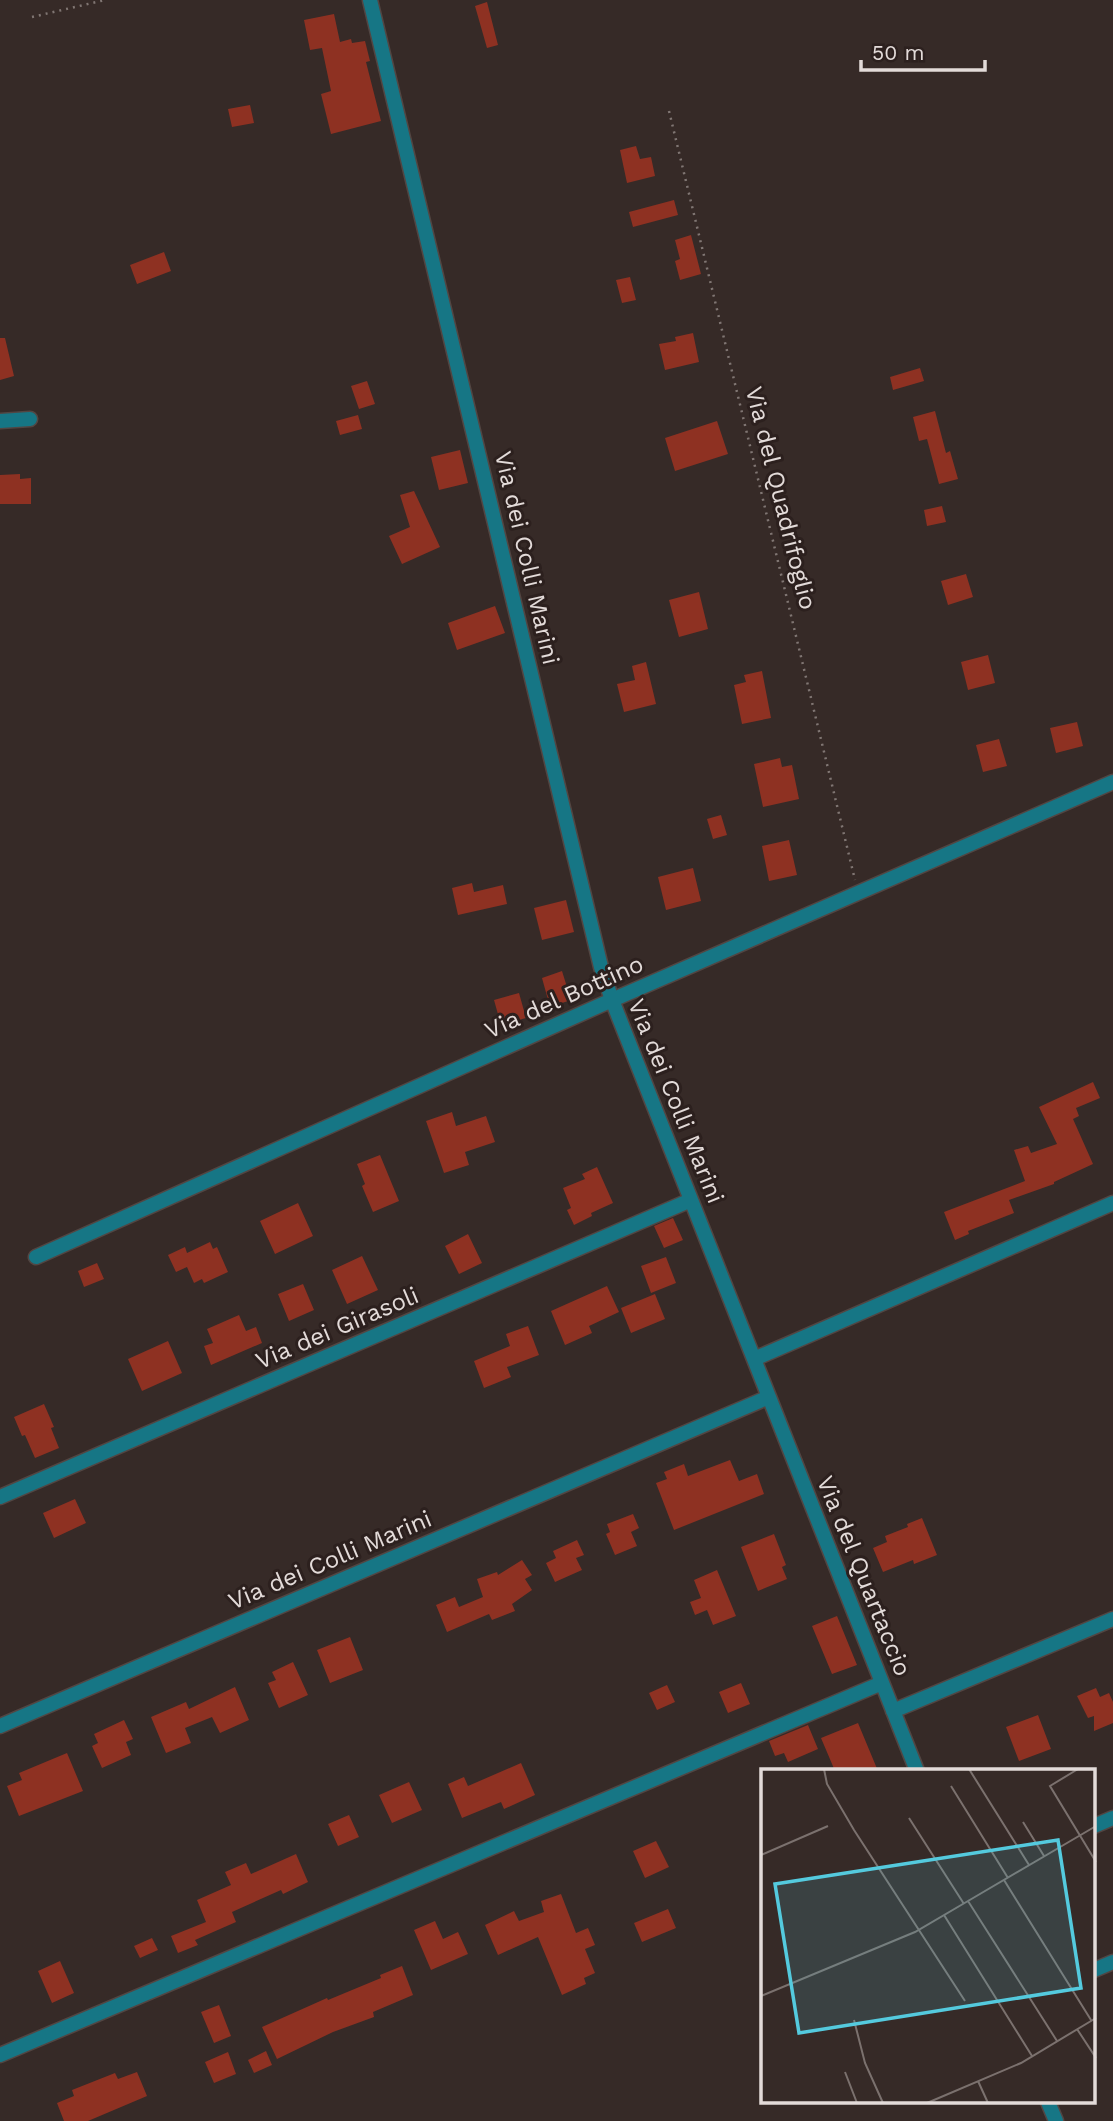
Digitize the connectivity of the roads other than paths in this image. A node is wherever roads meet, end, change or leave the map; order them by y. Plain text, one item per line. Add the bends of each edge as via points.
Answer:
1 (370, 0) edge
2 (30, 419) dead end
3 (0, 421) edge
4 (1113, 782) edge
5 (612, 1000) junction
6 (691, 1200) junction
7 (1113, 1203) edge
8 (36, 1257) dead end
9 (754, 1359) junction
10 (769, 1397) junction
11 (0, 1497) edge
12 (1113, 1619) edge
13 (883, 1683) junction
14 (893, 1711) junction
15 (0, 1726) edge
16 (916, 1769) edge
17 (1113, 1818) edge
18 (1096, 1825) edge
19 (1113, 1962) edge
20 (1096, 1969) edge
21 (0, 2055) edge
22 (1049, 2104) edge
23 (1056, 2121) edge

1 - 5 street, Via dei Colli Marini
2 - 3 street
4 - 5 street, Via del Bottino
5 - 6 street, Via dei Colli Marini
5 - 8 street, Via del Bottino
6 - 9 street, Via dei Colli Marini
6 - 11 street, Via dei Girasoli
7 - 9 street
9 - 10 street, Via dei Colli Marini
10 - 13 street, Via del Quartaccio
10 - 15 street, Via dei Colli Marini
12 - 14 street
13 - 14 street, Via del Quartaccio
13 - 21 street
14 - 16 street, Via del Quartaccio
17 - 18 street
19 - 20 street
22 - 23 street

